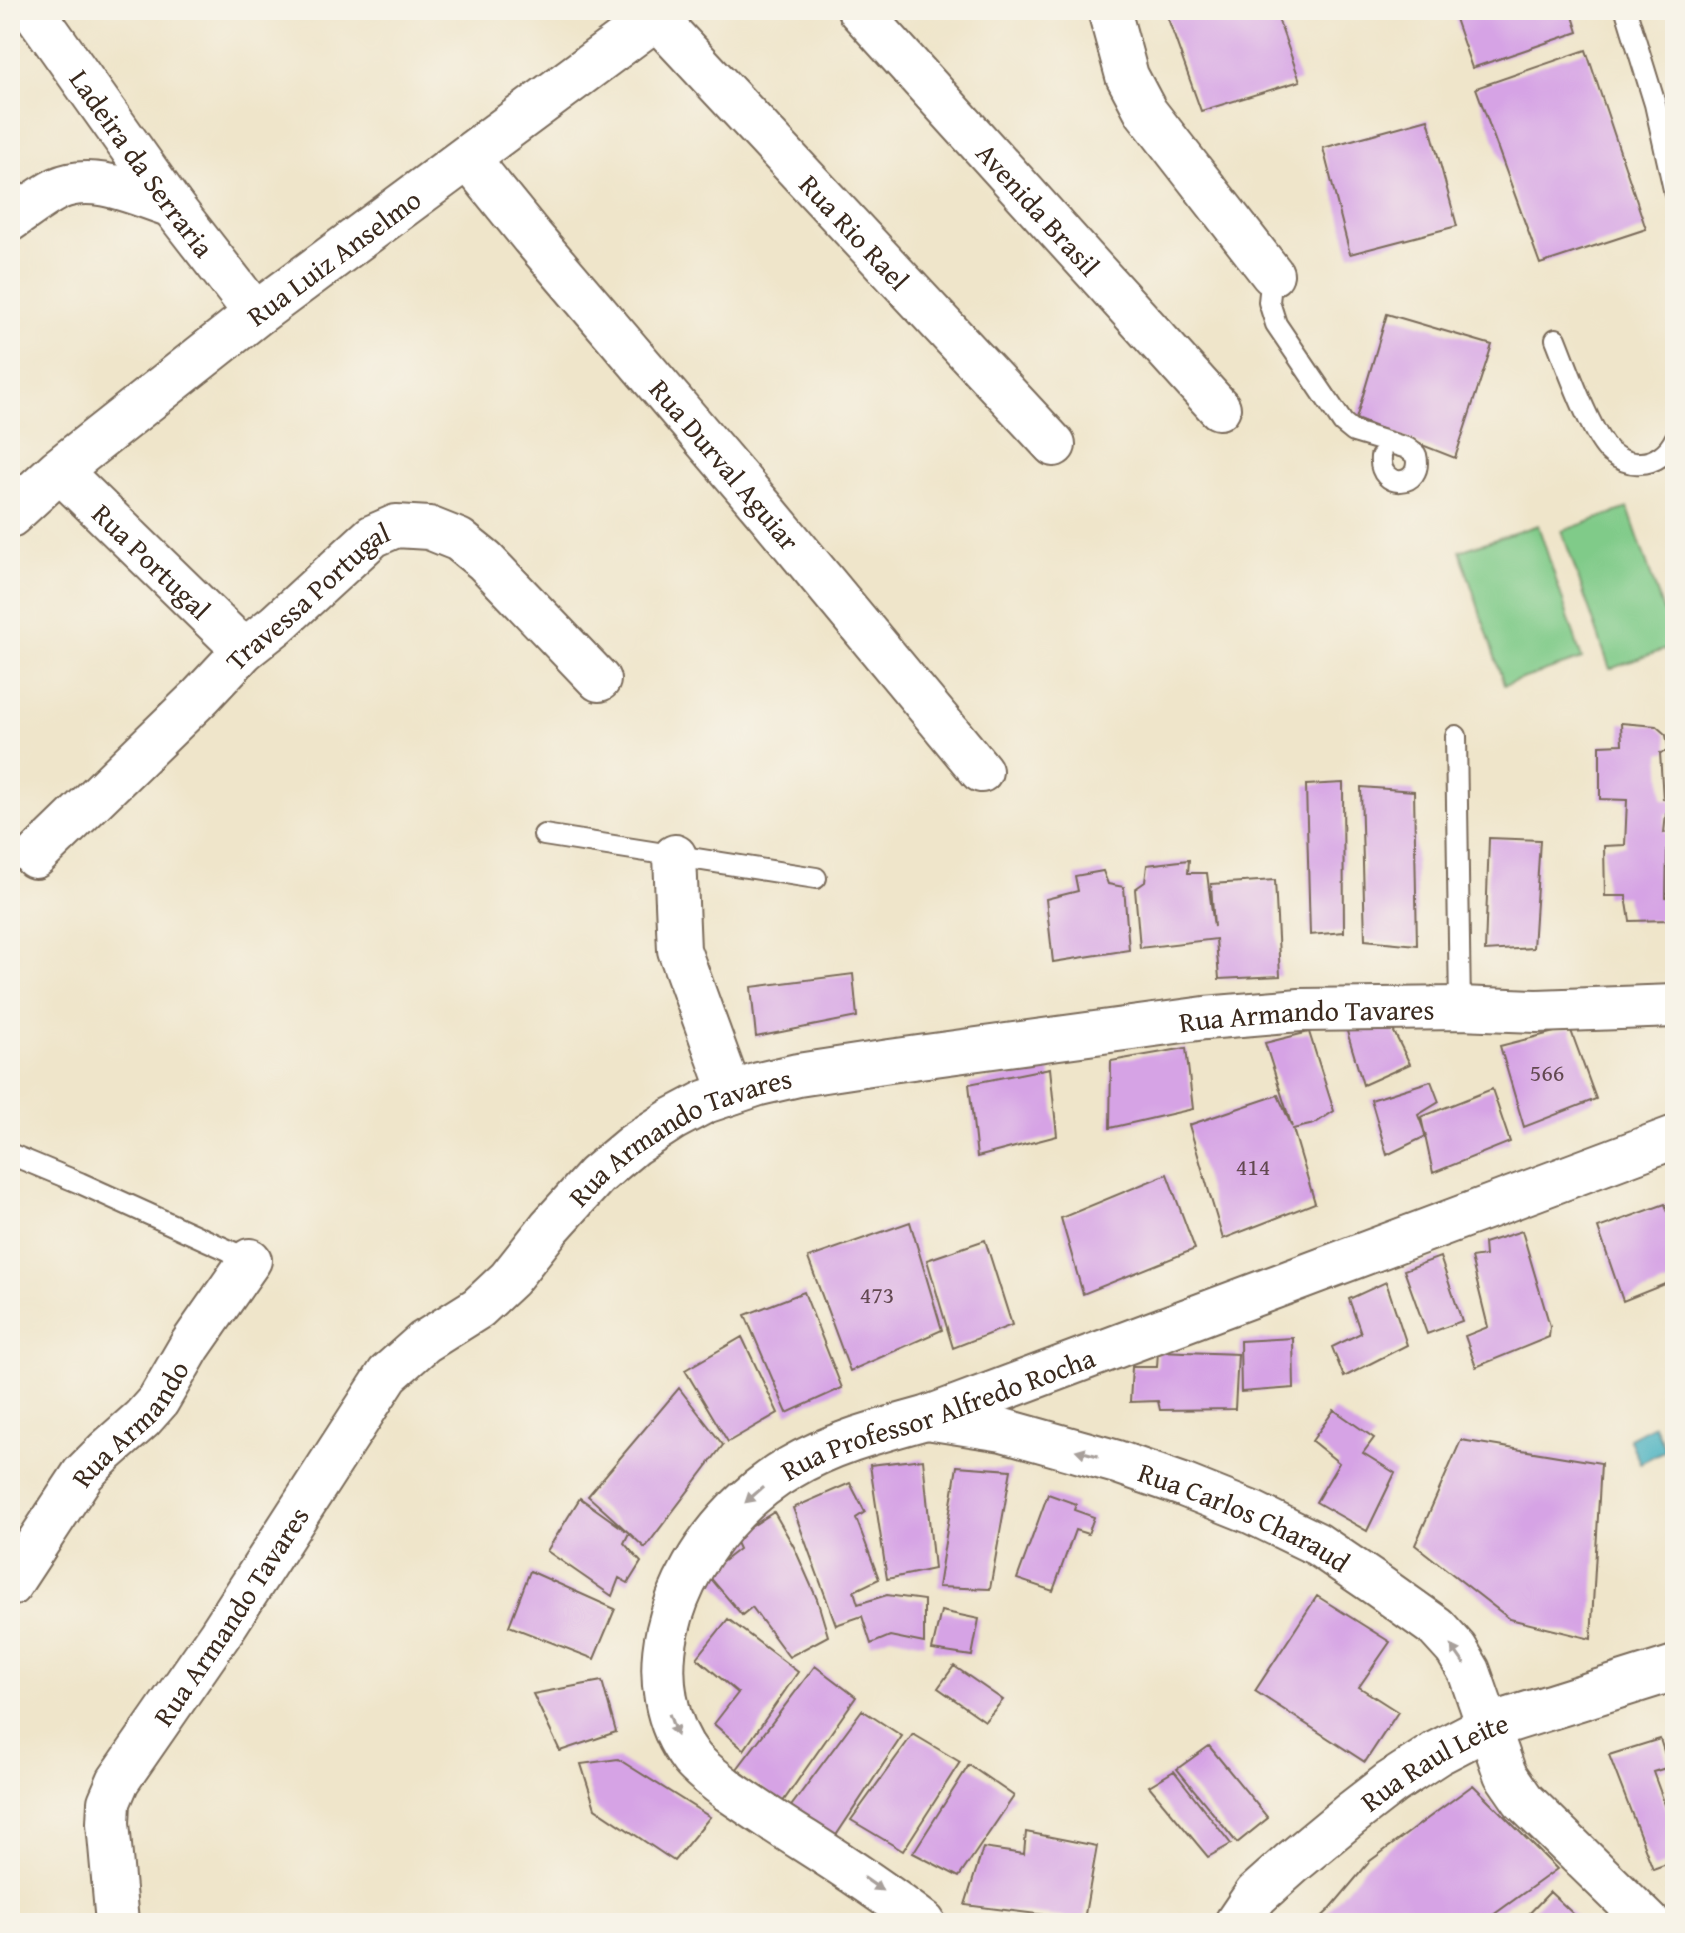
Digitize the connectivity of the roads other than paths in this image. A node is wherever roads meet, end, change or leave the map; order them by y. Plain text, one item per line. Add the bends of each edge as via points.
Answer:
1 (33, 10) edge
2 (859, 10) edge
3 (1109, 10) edge
4 (1626, 10) edge
5 (661, 14) edge
6 (468, 158) junction
7 (1675, 194) edge
8 (172, 206) junction
9 (10, 220) edge
10 (1272, 274) joint
11 (256, 314) junction
12 (1556, 339) dead end
13 (1219, 408) dead end
14 (1675, 439) edge
15 (1054, 445) dead end
16 (1381, 457) dead end
17 (59, 470) junction
18 (10, 515) edge
19 (244, 650) junction
20 (599, 680) dead end
21 (1456, 736) dead end
22 (981, 771) dead end
23 (544, 835) dead end
24 (675, 856) junction
25 (35, 857) dead end
26 (816, 878) dead end
27 (1675, 1006) edge
28 (1460, 1008) junction
29 (731, 1093) junction
30 (1675, 1137) edge
31 (10, 1154) edge
32 (250, 1260) joint
33 (926, 1418) junction
34 (10, 1585) edge
35 (1675, 1668) edge
36 (1487, 1727) junction
37 (117, 1923) edge
38 (924, 1923) edge
39 (1237, 1923) edge
40 (1649, 1923) edge

1 - 8 street, Ladeira da Serraria
2 - 13 street, Avenida Brasil
3 - 10 street via 1127,76 1146,112
4 - 7 lane
5 - 6 street, Rua Luiz Anselmo
5 - 15 street, Rua Rio Rael
6 - 11 street, Rua Luiz Anselmo
6 - 22 street, Rua Durval Aguiar
8 - 9 street via 82,183 59,189
8 - 11 street, Ladeira da Serraria
10 - 16 lane via 1269,302 1276,324 1343,423 1354,432 1407,448 1416,455 1415,474 1395,481 1380,468
11 - 17 street, Rua Luiz Anselmo
12 - 14 lane via 1598,437 1611,453 1629,463 1646,463 1661,456
17 - 18 street, Rua Luiz Anselmo
17 - 19 street, Rua Portugal
19 - 20 street, Travessa Portugal via 373,536 396,526 429,528 459,540 485,561
19 - 25 street, Travessa Portugal
21 - 28 lane
23 - 24 lane
24 - 26 lane
24 - 29 street via 679,950
27 - 28 street, Rua Armando Tavares
28 - 29 street, Rua Armando Tavares via 1300,1010 1205,1018 798,1075
29 - 37 street, Rua Armando Tavares via 705,1102 633,1145 596,1176 499,1289 388,1374 118,1781 108,1823
30 - 33 street, Rua Professor Alfredo Rocha
31 - 32 lane
32 - 34 street, Rua Armando via 158,1401 83,1474
36 -> 33 street, Rua Carlos Charaud via 1469,1671 1436,1627 1317,1544 1253,1513 1117,1462 1003,1430
33 -> 38 street, Rua Professor Alfredo Rocha via 822,1451 754,1494 693,1567 674,1606 664,1642 663,1681 669,1716 694,1761 758,1812 873,1884
35 - 36 street, Rua Raul Leite
36 - 39 street, Rua Raul Leite via 1437,1753 1351,1814 1256,1895
36 - 40 street, Rua Carlos Charaud via 1505,1774 1523,1800

